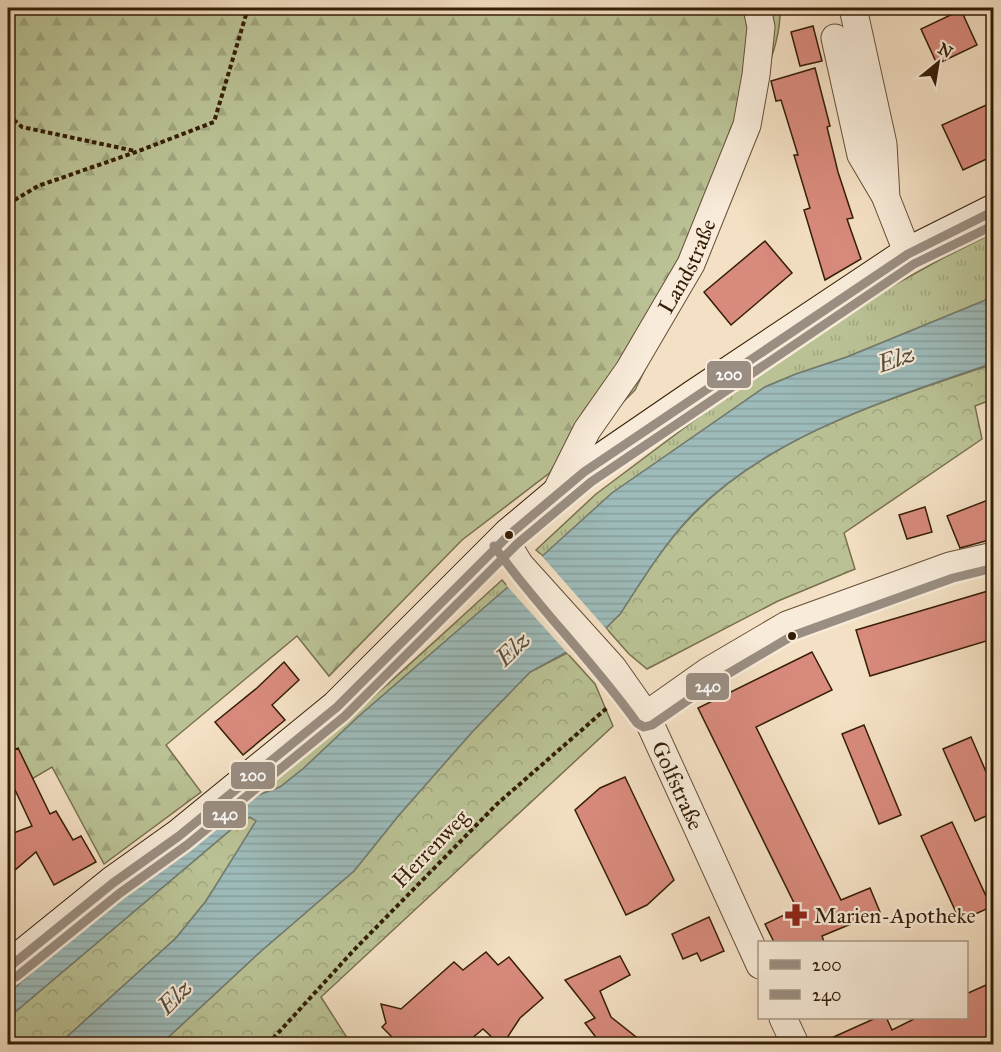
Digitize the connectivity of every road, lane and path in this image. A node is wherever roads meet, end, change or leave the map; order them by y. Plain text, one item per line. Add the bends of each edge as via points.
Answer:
1 (248, 8) edge
2 (757, 8) edge
3 (853, 8) edge
4 (834, 38) dead end
5 (8, 115) edge
6 (136, 152) junction
7 (886, 198) junction
8 (8, 204) edge
9 (993, 211) edge
10 (908, 254) junction
11 (552, 500) junction
12 (512, 552) junction
13 (993, 556) edge
14 (621, 679) junction
15 (646, 715) junction
16 (758, 963) edge
17 (8, 968) edge
18 (784, 1019) edge
19 (268, 1044) edge
20 (795, 1044) edge

1 - 6 path via 213,122
2 - 11 street, Landstraße via 761,27 747,125 691,264 629,370 587,430
3 - 7 street via 883,144
4 - 7 street via 861,155
5 - 6 path via 22,127
6 - 8 path via 38,186
7 - 10 street
9 - 10 street, Landstraße
10 - 11 street, Landstraße via 584,472
11 - 12 street, Landstraße
12 - 14 street, Golfstraße
12 - 17 street, Landstraße via 337,707
13 - 15 street via 950,566 787,625 707,672
14 - 15 street, Golfstraße
14 - 19 path, Herrenweg via 354,950
15 - 16 street, Golfstraße
18 - 20 street

